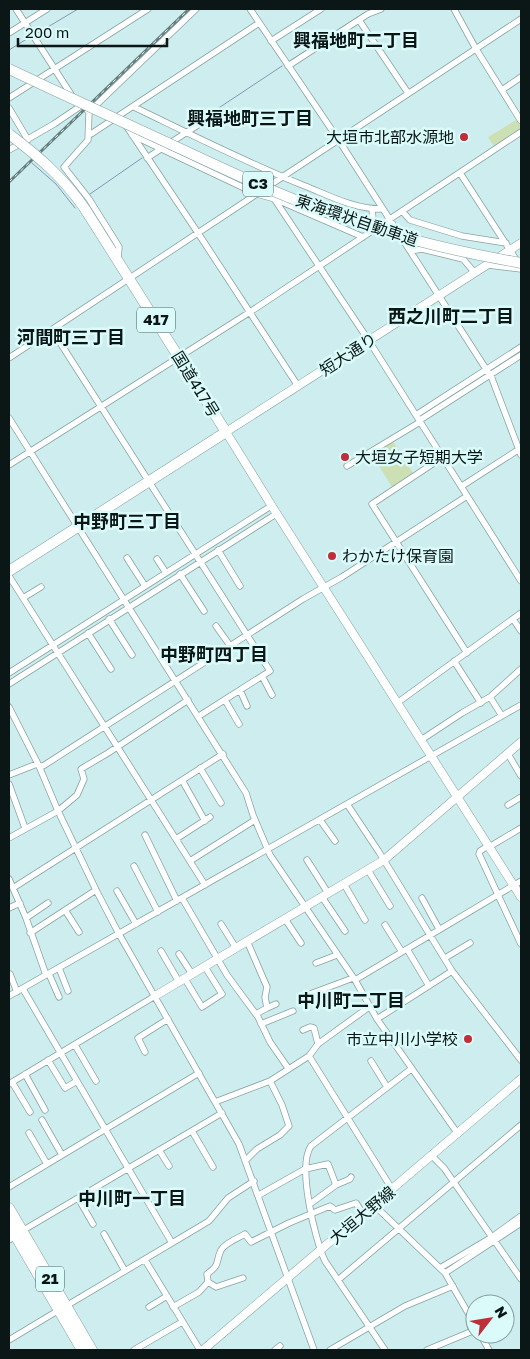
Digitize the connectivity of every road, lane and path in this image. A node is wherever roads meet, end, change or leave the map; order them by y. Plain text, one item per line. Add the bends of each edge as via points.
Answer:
1 (16, 9) edge
2 (47, 9) edge
3 (148, 9) edge
4 (196, 9) edge
5 (250, 9) edge
6 (321, 9) edge
7 (381, 9) edge
8 (454, 9) edge
9 (521, 19) edge
10 (359, 20) junction
11 (25, 22) junction
12 (259, 23) junction
13 (9, 33) edge
14 (271, 41) junction
15 (476, 49) junction
16 (288, 66) junction
17 (9, 69) edge
18 (54, 69) junction
19 (521, 77) edge
20 (502, 90) junction
21 (408, 93) junction
22 (9, 98) edge
23 (79, 107) junction
24 (134, 107) junction
25 (9, 108) edge
26 (89, 112) junction
27 (218, 112) dead end
28 (120, 116) junction
29 (521, 122) edge
30 (521, 132) edge
31 (89, 133) junction
32 (186, 133) junction
33 (9, 134) edge
34 (131, 134) junction
35 (338, 139) junction
36 (28, 140) junction
37 (163, 148) junction
38 (9, 150) edge
39 (147, 158) junction
40 (460, 173) junction
41 (282, 177) junction
42 (267, 187) junction
43 (257, 194) junction
44 (275, 200) junction
45 (372, 209) junction
46 (382, 209) junction
47 (402, 211) junction
48 (389, 220) junction
49 (374, 230) junction
50 (198, 233) junction
51 (363, 237) junction
52 (506, 243) junction
53 (521, 243) edge
54 (510, 250) junction
55 (410, 251) junction
56 (118, 261) junction
57 (521, 263) edge
58 (488, 265) junction
59 (320, 266) junction
60 (521, 268) edge
61 (475, 273) junction
62 (129, 278) junction
63 (440, 295) junction
64 (250, 312) junction
65 (52, 330) junction
66 (368, 341) junction
67 (521, 347) edge
68 (521, 356) edge
69 (179, 357) junction
70 (9, 358) edge
71 (488, 372) junction
72 (298, 386) junction
73 (101, 406) junction
74 (9, 418) edge
75 (418, 418) junction
76 (226, 432) junction
77 (521, 451) edge
78 (30, 452) junction
79 (443, 457) junction
80 (9, 465) edge
81 (347, 466) dead end
82 (149, 482) junction
83 (462, 486) junction
84 (467, 496) junction
85 (274, 510) junction
86 (78, 527) junction
87 (396, 541) junction
88 (218, 550) junction
89 (127, 558) dead end
90 (198, 558) junction
91 (157, 560) dead end
92 (9, 570) edge
93 (166, 573) junction
94 (180, 574) junction
95 (9, 576) edge
96 (521, 581) edge
97 (145, 586) junction
98 (240, 586) dead end
99 (323, 587) junction
100 (41, 588) dead end
101 (23, 598) junction
102 (126, 603) junction
103 (204, 610) dead end
104 (521, 613) edge
105 (109, 619) junction
106 (513, 619) junction
107 (216, 626) dead end
108 (521, 630) edge
109 (88, 633) junction
110 (247, 636) junction
111 (230, 647) junction
112 (55, 649) junction
113 (467, 653) junction
114 (132, 655) dead end
115 (454, 662) junction
116 (111, 669) dead end
117 (521, 669) edge
118 (9, 674) edge
119 (262, 676) junction
120 (176, 682) junction
121 (9, 684) edge
122 (240, 690) junction
123 (272, 695) dead end
124 (490, 698) junction
125 (188, 700) junction
126 (225, 700) junction
127 (397, 702) junction
128 (481, 703) junction
129 (521, 705) edge
130 (247, 706) dead end
131 (9, 707) edge
132 (199, 716) junction
133 (502, 716) junction
134 (239, 724) dead end
135 (106, 727) junction
136 (421, 740) junction
137 (521, 742) edge
138 (118, 746) junction
139 (223, 754) junction
140 (508, 754) junction
141 (431, 756) junction
142 (38, 765) junction
143 (200, 768) junction
144 (9, 776) edge
145 (521, 776) edge
146 (182, 780) junction
147 (9, 784) edge
148 (458, 797) junction
149 (521, 798) edge
150 (152, 800) junction
151 (221, 803) dead end
152 (347, 804) junction
153 (508, 805) dead end
154 (58, 811) junction
155 (255, 820) junction
156 (320, 820) junction
157 (26, 828) junction
158 (521, 828) edge
159 (145, 835) dead end
160 (9, 838) edge
161 (176, 839) junction
162 (335, 841) dead end
163 (489, 847) junction
164 (76, 848) junction
165 (268, 850) junction
166 (307, 860) dead end
167 (384, 860) junction
168 (190, 861) junction
169 (134, 866) dead end
170 (368, 870) junction
171 (9, 879) edge
172 (521, 881) edge
173 (344, 884) junction
174 (205, 885) junction
175 (514, 885) junction
176 (13, 888) junction
177 (96, 890) junction
178 (117, 891) dead end
179 (499, 894) junction
180 (325, 895) junction
181 (521, 897) edge
182 (422, 898) dead end
183 (180, 900) junction
184 (20, 903) junction
185 (48, 903) dead end
186 (390, 906) dead end
187 (305, 907) junction
188 (9, 908) edge
189 (66, 910) junction
190 (158, 912) junction
191 (26, 918) junction
192 (285, 919) junction
193 (365, 920) dead end
194 (136, 924) junction
195 (221, 924) dead end
196 (385, 924) dead end
197 (439, 929) junction
198 (78, 932) dead end
199 (345, 932) dead end
200 (30, 933) junction
201 (119, 934) junction
202 (430, 934) junction
203 (247, 942) junction
204 (470, 942) dead end
205 (301, 943) dead end
206 (521, 944) edge
207 (236, 948) junction
208 (404, 950) junction
209 (161, 951) dead end
210 (180, 954) dead end
211 (337, 954) junction
212 (445, 958) junction
213 (218, 959) junction
214 (316, 963) dead end
215 (205, 967) junction
216 (59, 968) junction
217 (452, 971) junction
218 (10, 974) edge
219 (48, 974) junction
220 (185, 978) junction
221 (354, 979) junction
222 (429, 986) junction
223 (20, 990) junction
224 (68, 991) dead end
225 (310, 994) dead end
226 (9, 996) edge
227 (155, 996) junction
228 (59, 997) dead end
229 (276, 1004) dead end
230 (369, 1007) junction
231 (267, 1008) junction
232 (293, 1011) dead end
233 (256, 1014) junction
234 (168, 1019) junction
235 (377, 1019) junction
236 (261, 1024) junction
237 (303, 1030) dead end
238 (75, 1044) junction
239 (318, 1044) junction
240 (145, 1052) dead end
241 (60, 1053) junction
242 (309, 1056) junction
243 (48, 1060) junction
244 (521, 1060) edge
245 (371, 1061) dead end
246 (288, 1068) junction
247 (411, 1069) junction
248 (199, 1073) junction
249 (25, 1074) junction
250 (521, 1079) edge
251 (77, 1081) junction
252 (96, 1081) dead end
253 (270, 1081) junction
254 (10, 1083) edge
255 (387, 1087) junction
256 (215, 1102) junction
257 (45, 1110) dead end
258 (30, 1112) dead end
259 (222, 1113) junction
260 (348, 1117) junction
261 (42, 1120) dead end
262 (521, 1125) edge
263 (106, 1129) junction
264 (192, 1130) junction
265 (29, 1133) dead end
266 (458, 1134) junction
267 (159, 1150) junction
268 (62, 1155) junction
269 (432, 1156) junction
270 (246, 1160) junction
271 (47, 1164) junction
272 (169, 1166) dead end
273 (213, 1167) dead end
274 (128, 1168) junction
275 (306, 1169) junction
276 (351, 1177) dead end
277 (254, 1181) junction
278 (454, 1182) junction
279 (336, 1185) junction
280 (9, 1187) edge
281 (392, 1189) junction
282 (322, 1194) junction
283 (259, 1195) junction
284 (78, 1198) junction
285 (310, 1204) junction
286 (374, 1205) junction
287 (330, 1206) junction
288 (9, 1208) edge
289 (311, 1213) junction
290 (363, 1214) junction
291 (521, 1216) edge
292 (93, 1224) dead end
293 (521, 1224) edge
294 (9, 1225) edge
295 (399, 1228) junction
296 (271, 1232) junction
297 (104, 1234) dead end
298 (15, 1236) edge
299 (493, 1239) junction
300 (172, 1243) junction
301 (320, 1251) junction
302 (145, 1260) junction
303 (442, 1270) junction
304 (125, 1271) junction
305 (243, 1278) dead end
306 (287, 1278) junction
307 (521, 1279) edge
308 (338, 1280) junction
309 (208, 1282) junction
310 (453, 1286) junction
311 (167, 1296) junction
312 (150, 1306) dead end
313 (174, 1307) junction
314 (465, 1307) edge
315 (62, 1308) junction
316 (182, 1322) junction
317 (369, 1326) junction
318 (465, 1334) edge
319 (9, 1340) edge
320 (82, 1350) edge
321 (92, 1350) edge
322 (134, 1350) edge
323 (201, 1350) edge
324 (314, 1350) edge
325 (330, 1350) edge
326 (385, 1350) edge
327 (427, 1350) edge

1 - 11 street
2 - 11 street
3 - 18 street
4 - 26 street
5 - 12 street
6 - 14 street
7 - 10 street
8 - 15 street
9 - 15 street
10 - 16 street
10 - 21 street
11 - 13 street
11 - 18 street
12 - 14 street
12 - 24 street
14 - 16 street
15 - 20 street
15 - 21 street
16 - 35 street
17 - 57 highway, 東海環状自動車道 / C3, bridge via 324,212 419,242
18 - 22 street
18 - 23 street
19 - 20 street
20 - 29 street
21 - 35 street
23 - 26 street via 82,105
23 - 36 street
24 - 28 street
24 - 32 street
25 - 36 street
26 - 31 street
27 - 32 street
28 - 31 street
28 - 34 street
30 - 40 street
31 - 56 street via 88,140 64,167 119,247
32 - 37 street
32 - 41 street
33 - 56 highway, 国道417号 / 417, bridge via 52,168 75,194
34 - 37 street
34 - 39 street
35 - 41 street
35 - 46 street
36 - 38 street
37 - 39 street
37 - 43 street
39 - 50 street
40 - 47 street
40 - 52 street
41 - 42 street
41 - 45 street via 350,204
42 - 43 street
42 - 44 street
43 - 44 street
43 - 50 street
44 - 51 street
44 - 59 street
45 - 46 street
45 - 49 street
46 - 48 street
47 - 48 street
47 - 52 street via 410,220 462,236
48 - 49 street
48 - 55 street
49 - 51 street
50 - 62 street
50 - 64 street
51 - 59 street
52 - 54 street
53 - 54 street, 短大通り
54 - 58 street, 短大通り
54 - 60 street
55 - 61 street via 422,249 463,259
55 - 63 street
56 - 62 highway, 国道417号 / 417
58 - 60 street
58 - 61 street, 短大通り
59 - 64 street
59 - 66 street
61 - 63 street, 短大通り
62 - 65 street
62 - 69 highway, 国道417号 / 417
63 - 66 street, 短大通り
63 - 71 street
64 - 69 street
64 - 72 street
65 - 70 street
65 - 73 street
66 - 72 street, 短大通り
66 - 75 street
67 - 71 street
68 - 71 street
69 - 73 street
69 - 76 highway, 国道417号 / 417
71 - 75 street
71 - 77 street
72 - 76 street, 短大通り
73 - 78 street
73 - 82 street
74 - 78 street
75 - 79 street
75 - 81 street
76 - 82 highway, 国道417号
76 - 85 street
77 - 83 street
78 - 80 street
78 - 86 street
79 - 83 street
79 - 87 street via 372,504
82 - 86 highway, 国道417号
82 - 90 street
83 - 84 street
84 - 87 street
84 - 96 street
85 - 88 street
85 - 90 street
85 - 99 street
86 - 92 highway, 国道417号
86 - 102 street
87 - 99 street
87 - 113 street
88 - 90 street
88 - 98 street
89 - 97 street
90 - 93 street
90 - 94 street
90 - 110 street
91 - 93 street
93 - 97 street
94 - 102 street
94 - 103 street
95 - 101 street
97 - 102 street
99 - 110 street
99 - 127 street
100 - 101 street
101 - 112 street
102 - 105 street
102 - 112 street
102 - 120 street
104 - 106 street
105 - 109 street
105 - 114 street
106 - 108 street
106 - 113 street
107 - 111 street
109 - 112 street
109 - 116 street
110 - 111 street
110 - 119 street via 270,671
111 - 120 street
112 - 118 street
112 - 121 street
112 - 135 street
113 - 115 street
115 - 127 street
115 - 128 street
117 - 124 street
119 - 122 street
119 - 123 street
120 - 125 street
120 - 135 street
122 - 126 street
122 - 130 street
124 - 128 street
124 - 133 street
125 - 132 street
125 - 138 street
126 - 132 street
126 - 134 street
127 - 136 street
128 - 136 street
129 - 133 street
131 - 142 street
132 - 139 street
133 - 141 street
135 - 138 street
135 - 142 street via 43,766
136 - 141 street
137 - 140 street
138 - 150 street
138 - 154 street via 81,769 84,779 77,795
139 - 143 street
139 - 155 street via 246,793
140 - 145 street
140 - 148 street
141 - 148 street
141 - 152 street
142 - 144 street
142 - 154 street
143 - 146 street
143 - 151 street
146 - 150 street
146 - 161 street via 208,819
147 - 157 street
148 - 163 street
148 - 167 street
149 - 153 street
150 - 161 street
150 - 164 street
152 - 156 street
152 - 167 street
154 - 157 street
154 - 164 street
155 - 165 street
155 - 168 street
156 - 162 street
156 - 165 street
157 - 160 street
158 - 163 street
159 - 183 street
161 - 168 street
163 - 175 street
163 - 179 street via 479,854
164 - 176 street
164 - 177 street
165 - 174 street
165 - 187 street
166 - 180 street
167 - 170 street
167 - 202 street
168 - 174 street
169 - 190 street
170 - 173 street
170 - 186 street
171 - 176 street
172 - 175 street
173 - 180 street
173 - 193 street
174 - 183 street
175 - 179 street
175 - 181 street
176 - 184 street
177 - 189 street
177 - 201 street
178 - 194 street
179 - 197 street
179 - 206 street
180 - 187 street
180 - 199 street
182 - 197 street
183 - 190 street
183 - 213 street
184 - 188 street
184 - 191 street
185 - 191 street
187 - 192 street
187 - 211 street
189 - 198 street
189 - 200 street
190 - 194 street
191 - 200 street
192 - 203 street
192 - 205 street
194 - 201 street
195 - 207 street
196 - 208 street
197 - 202 street
200 - 219 street
201 - 216 street
201 - 227 street
202 - 208 street
202 - 212 street
203 - 207 street
203 - 231 street via 267,988
204 - 212 street
207 - 213 street
208 - 221 street
208 - 222 street
209 - 220 street
210 - 220 street
211 - 214 street
211 - 221 street
212 - 217 street
213 - 215 street
213 - 233 street
215 - 220 street
215 - 220 street via 222,994 202,1007
216 - 219 street
216 - 224 street
217 - 222 street
217 - 244 street
218 - 223 street
219 - 223 street
219 - 228 street
220 - 227 street
221 - 225 street
221 - 230 street
222 - 235 street
223 - 226 street
223 - 241 street
227 - 234 street
227 - 238 street
229 - 231 street
230 - 235 street
230 - 239 street
231 - 233 street
232 - 236 street
233 - 236 street
234 - 240 street via 138,1038
234 - 248 street
235 - 247 street
236 - 246 street
237 - 239 street via 314,1028
238 - 241 street
238 - 252 street
239 - 242 street
241 - 243 street
241 - 251 street
242 - 246 street
242 - 260 street
243 - 249 street
243 - 251 street via 65,1088
245 - 255 street
246 - 253 street
247 - 255 street
247 - 266 street
248 - 256 street
248 - 263 street
249 - 254 street
249 - 257 street
250 - 266 street, 大垣大野線
251 - 263 street
253 - 256 street
253 - 270 street via 289,1126
254 - 258 street
255 - 260 street
256 - 259 street
259 - 264 street
259 - 270 street
260 - 275 street via 311,1146
260 - 281 street
261 - 268 street
262 - 278 street
263 - 268 street
263 - 274 street
264 - 267 street
264 - 273 street
265 - 271 street
266 - 269 street, 大垣大野線
267 - 272 street
267 - 274 street
268 - 271 street
269 - 278 street
269 - 281 street, 大垣大野線
270 - 277 street
271 - 280 street
274 - 284 street
274 - 300 street
275 - 279 street via 328,1164
275 - 283 street
275 - 285 street
276 - 279 street
277 - 283 street
277 - 300 street via 228,1198 209,1221
278 - 295 street
278 - 299 street
279 - 282 street
281 - 286 street, 大垣大野線
282 - 285 street
282 - 287 street
283 - 296 street
284 - 292 street
284 - 298 street
285 - 289 street
286 - 290 street, 大垣大野線
286 - 295 street
287 - 289 street
287 - 290 street via 339,1210 356,1203
288 - 298 highway, 21
289 - 296 street
289 - 301 street
290 - 301 street, 大垣大野線
291 - 299 street
293 - 299 street
294 - 298 highway, 21
295 - 303 street
295 - 308 street
296 - 306 street
296 - 309 street via 251,1242 244,1234 224,1247 218,1265 207,1274
297 - 304 street
298 - 315 highway, 21
299 - 303 street
299 - 307 street
300 - 302 street
301 - 306 street, 大垣大野線
301 - 308 street
302 - 304 street
302 - 311 street
303 - 310 street
304 - 315 street
305 - 309 street via 216,1287
306 - 323 street, 大垣大野線
306 - 324 street
308 - 317 street
309 - 313 street via 199,1292
310 - 314 street
310 - 317 street via 405,1306
311 - 312 street
311 - 313 street
313 - 316 street
315 - 319 street
315 - 320 highway, 21
315 - 321 highway, 21
316 - 322 street
316 - 323 street
317 - 325 street
317 - 326 street
318 - 327 street

